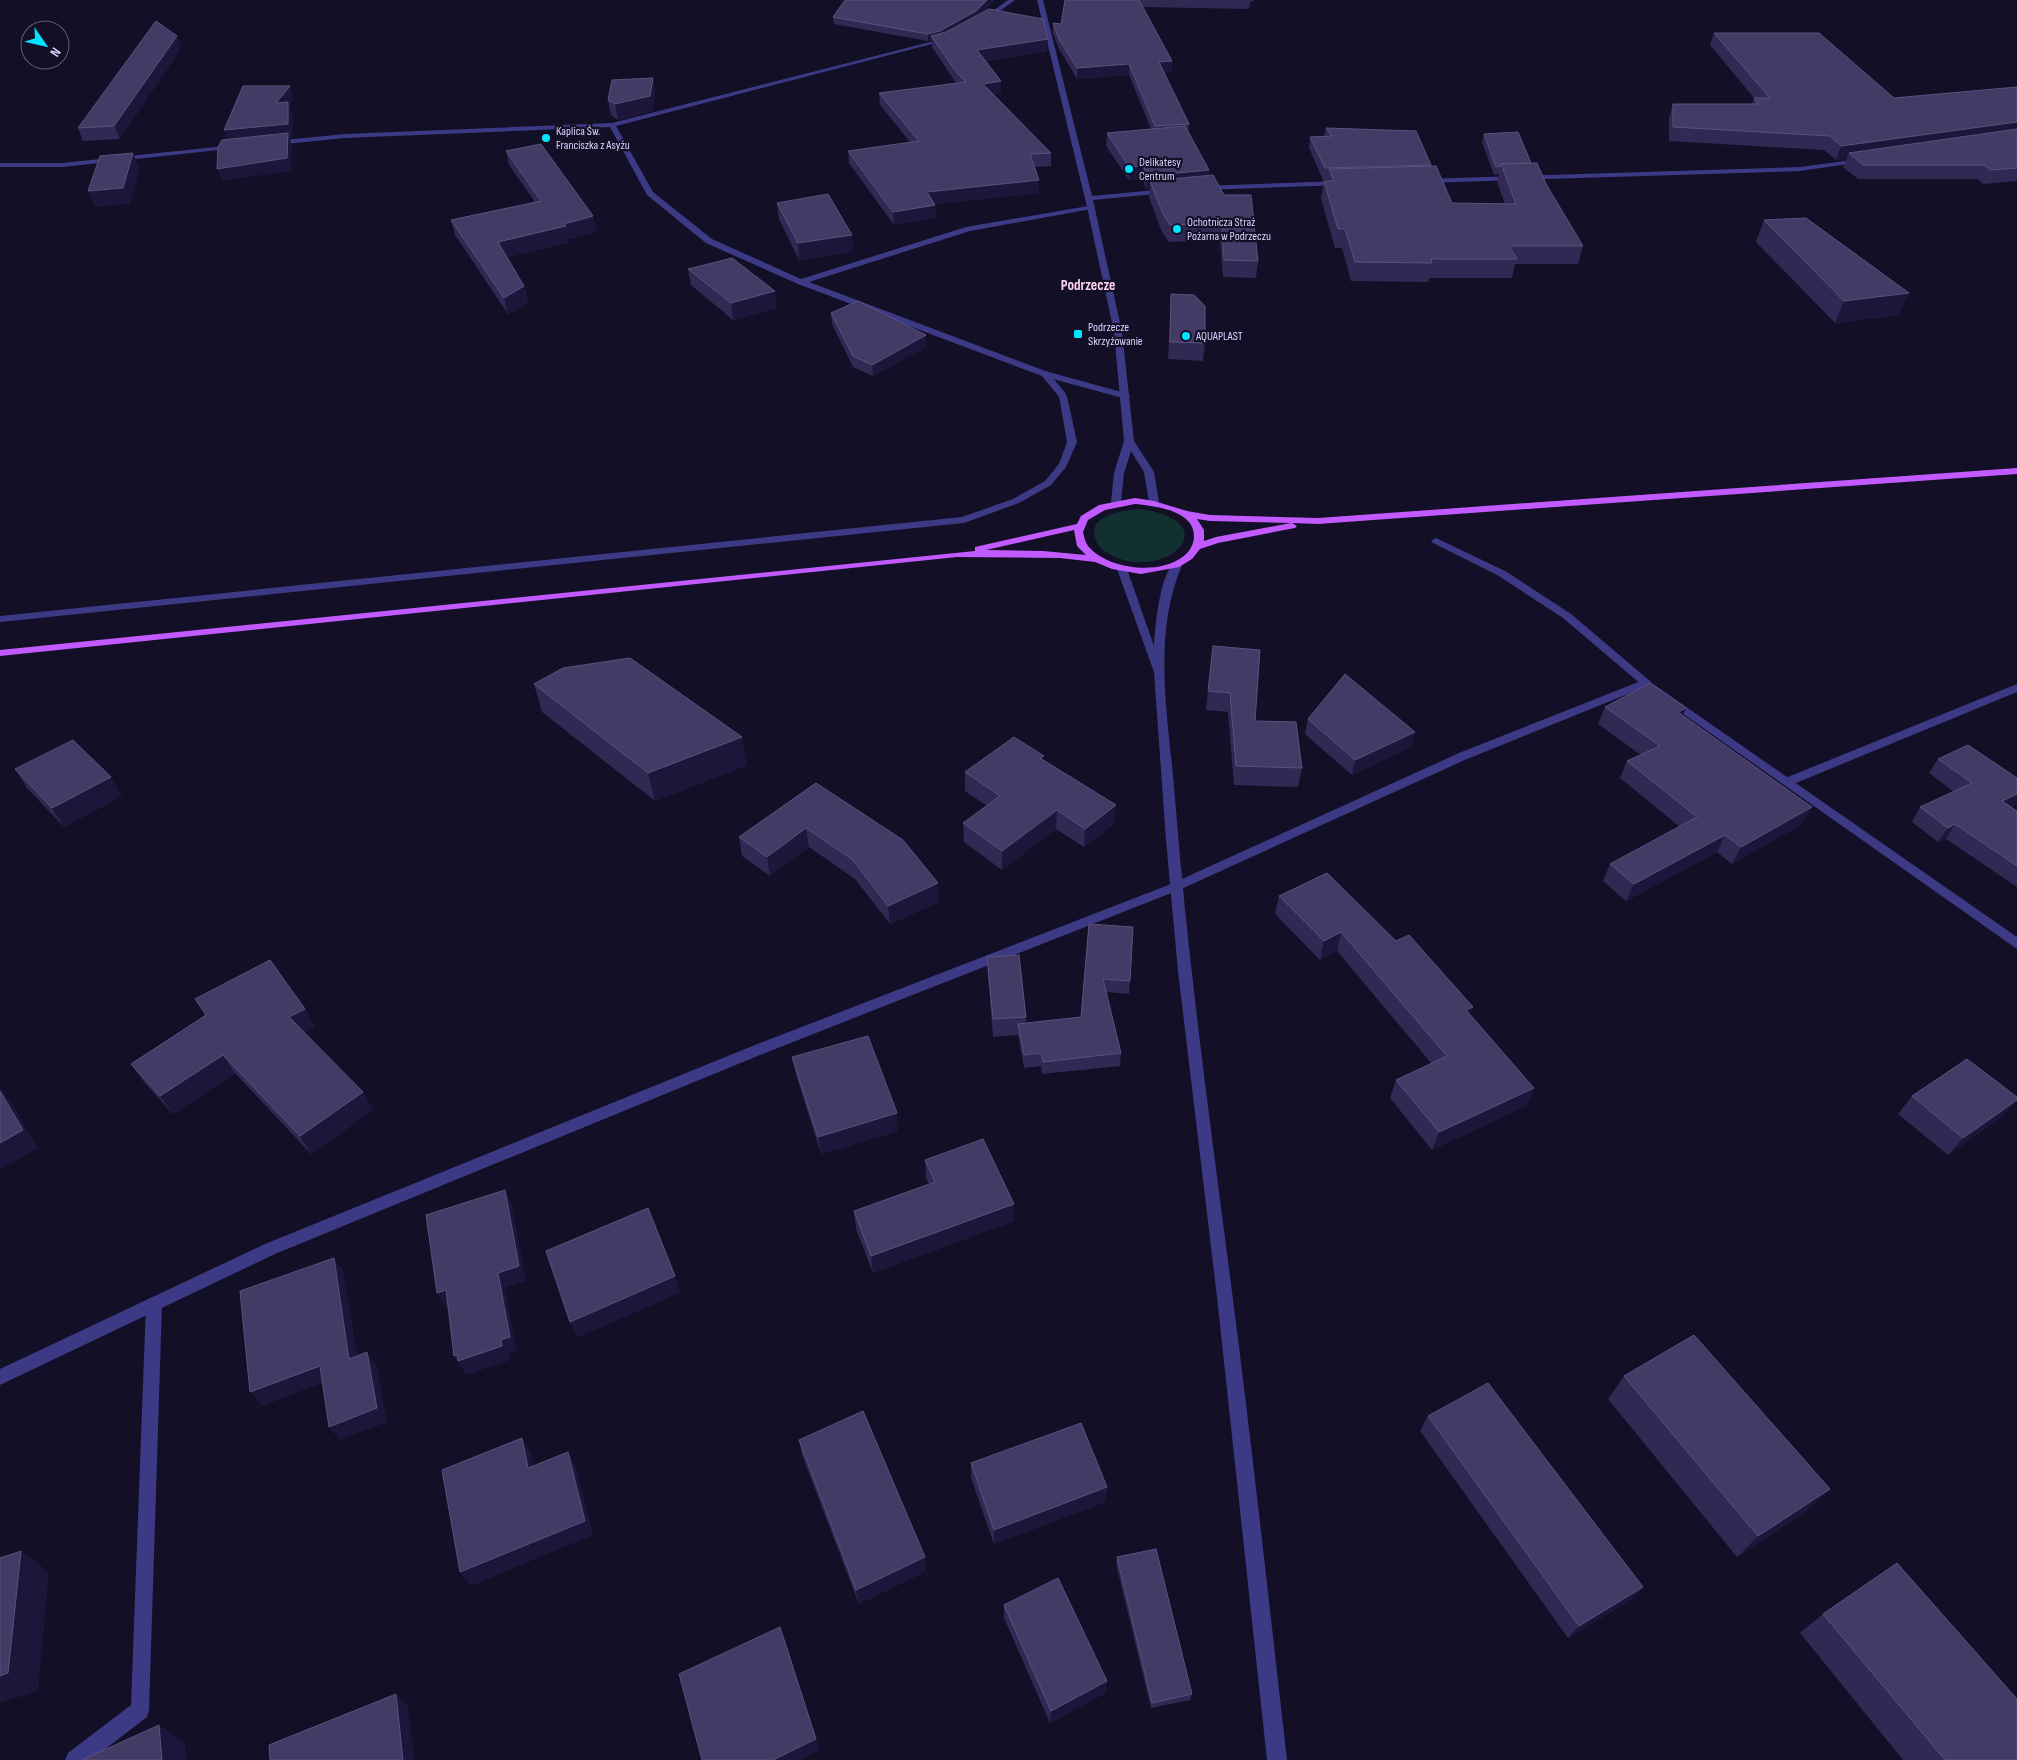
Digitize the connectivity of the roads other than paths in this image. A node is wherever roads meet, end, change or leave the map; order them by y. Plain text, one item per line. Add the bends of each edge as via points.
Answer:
1 (1012, 0) edge
2 (1040, 0) edge
3 (976, 24) edge
4 (952, 37) edge
5 (612, 125) junction
6 (267, 144) edge
7 (247, 146) edge
8 (1869, 160) edge
9 (0, 165) edge
10 (1413, 182) edge
11 (1354, 183) edge
12 (1197, 188) edge
13 (1178, 190) edge
14 (1089, 198) junction
15 (1091, 207) junction
16 (800, 282) junction
17 (1045, 374) junction
18 (1126, 396) junction
19 (1129, 441) junction
20 (2017, 471) edge
21 (1116, 502) junction
22 (1154, 502) junction
23 (1185, 514) junction
24 (1318, 521) junction
25 (1079, 526) junction
26 (1436, 541) dead end
27 (1198, 548) junction
28 (957, 554) junction
29 (1094, 559) junction
30 (1177, 565) junction
31 (1122, 569) junction
32 (0, 619) edge
33 (0, 653) edge
34 (1160, 676) junction
35 (1646, 683) junction
36 (2017, 688) edge
37 (1787, 782) junction
38 (1175, 887) junction
39 (2017, 944) edge
40 (154, 1304) junction
41 (0, 1377) edge
42 (75, 1760) edge
43 (1276, 1760) edge

1 - 3 street
2 - 14 street
4 - 5 street
5 - 6 street via 345,136
5 - 16 street via 650,193 709,241
7 - 9 street via 62,164
8 - 10 street via 1800,169
11 - 12 street
13 - 14 street
14 - 15 street
15 - 16 street via 969,229
15 - 18 street via 1116,326
16 - 17 street
17 - 18 street
17 - 32 street via 1063,396 1072,442 1063,465 1048,483 1016,501 964,520
18 - 19 street
19 - 21 street via 1119,473
19 - 22 street via 1149,472
20 - 24 main road
21 - 22 main road
21 - 25 main road via 1087,516
22 - 23 main road
23 - 24 main road via 1210,518
23 - 27 main road via 1195,524 1200,536
24 - 27 main road via 1216,540
25 - 28 main road
25 - 29 main road via 1078,537
26 - 35 street via 1503,574 1567,616
27 - 30 main road
28 - 29 main road via 1070,554
28 - 33 main road
29 - 31 main road
30 - 31 main road via 1141,571
30 - 34 street via 1168,579 1163,602
31 - 34 street
34 - 38 street
35 - 37 street
35 - 38 street via 1463,756
36 - 37 street
37 - 39 street
38 - 40 street via 746,1055 270,1249
38 - 43 street via 1243,1449
40 - 41 street
40 - 42 street via 140,1710

